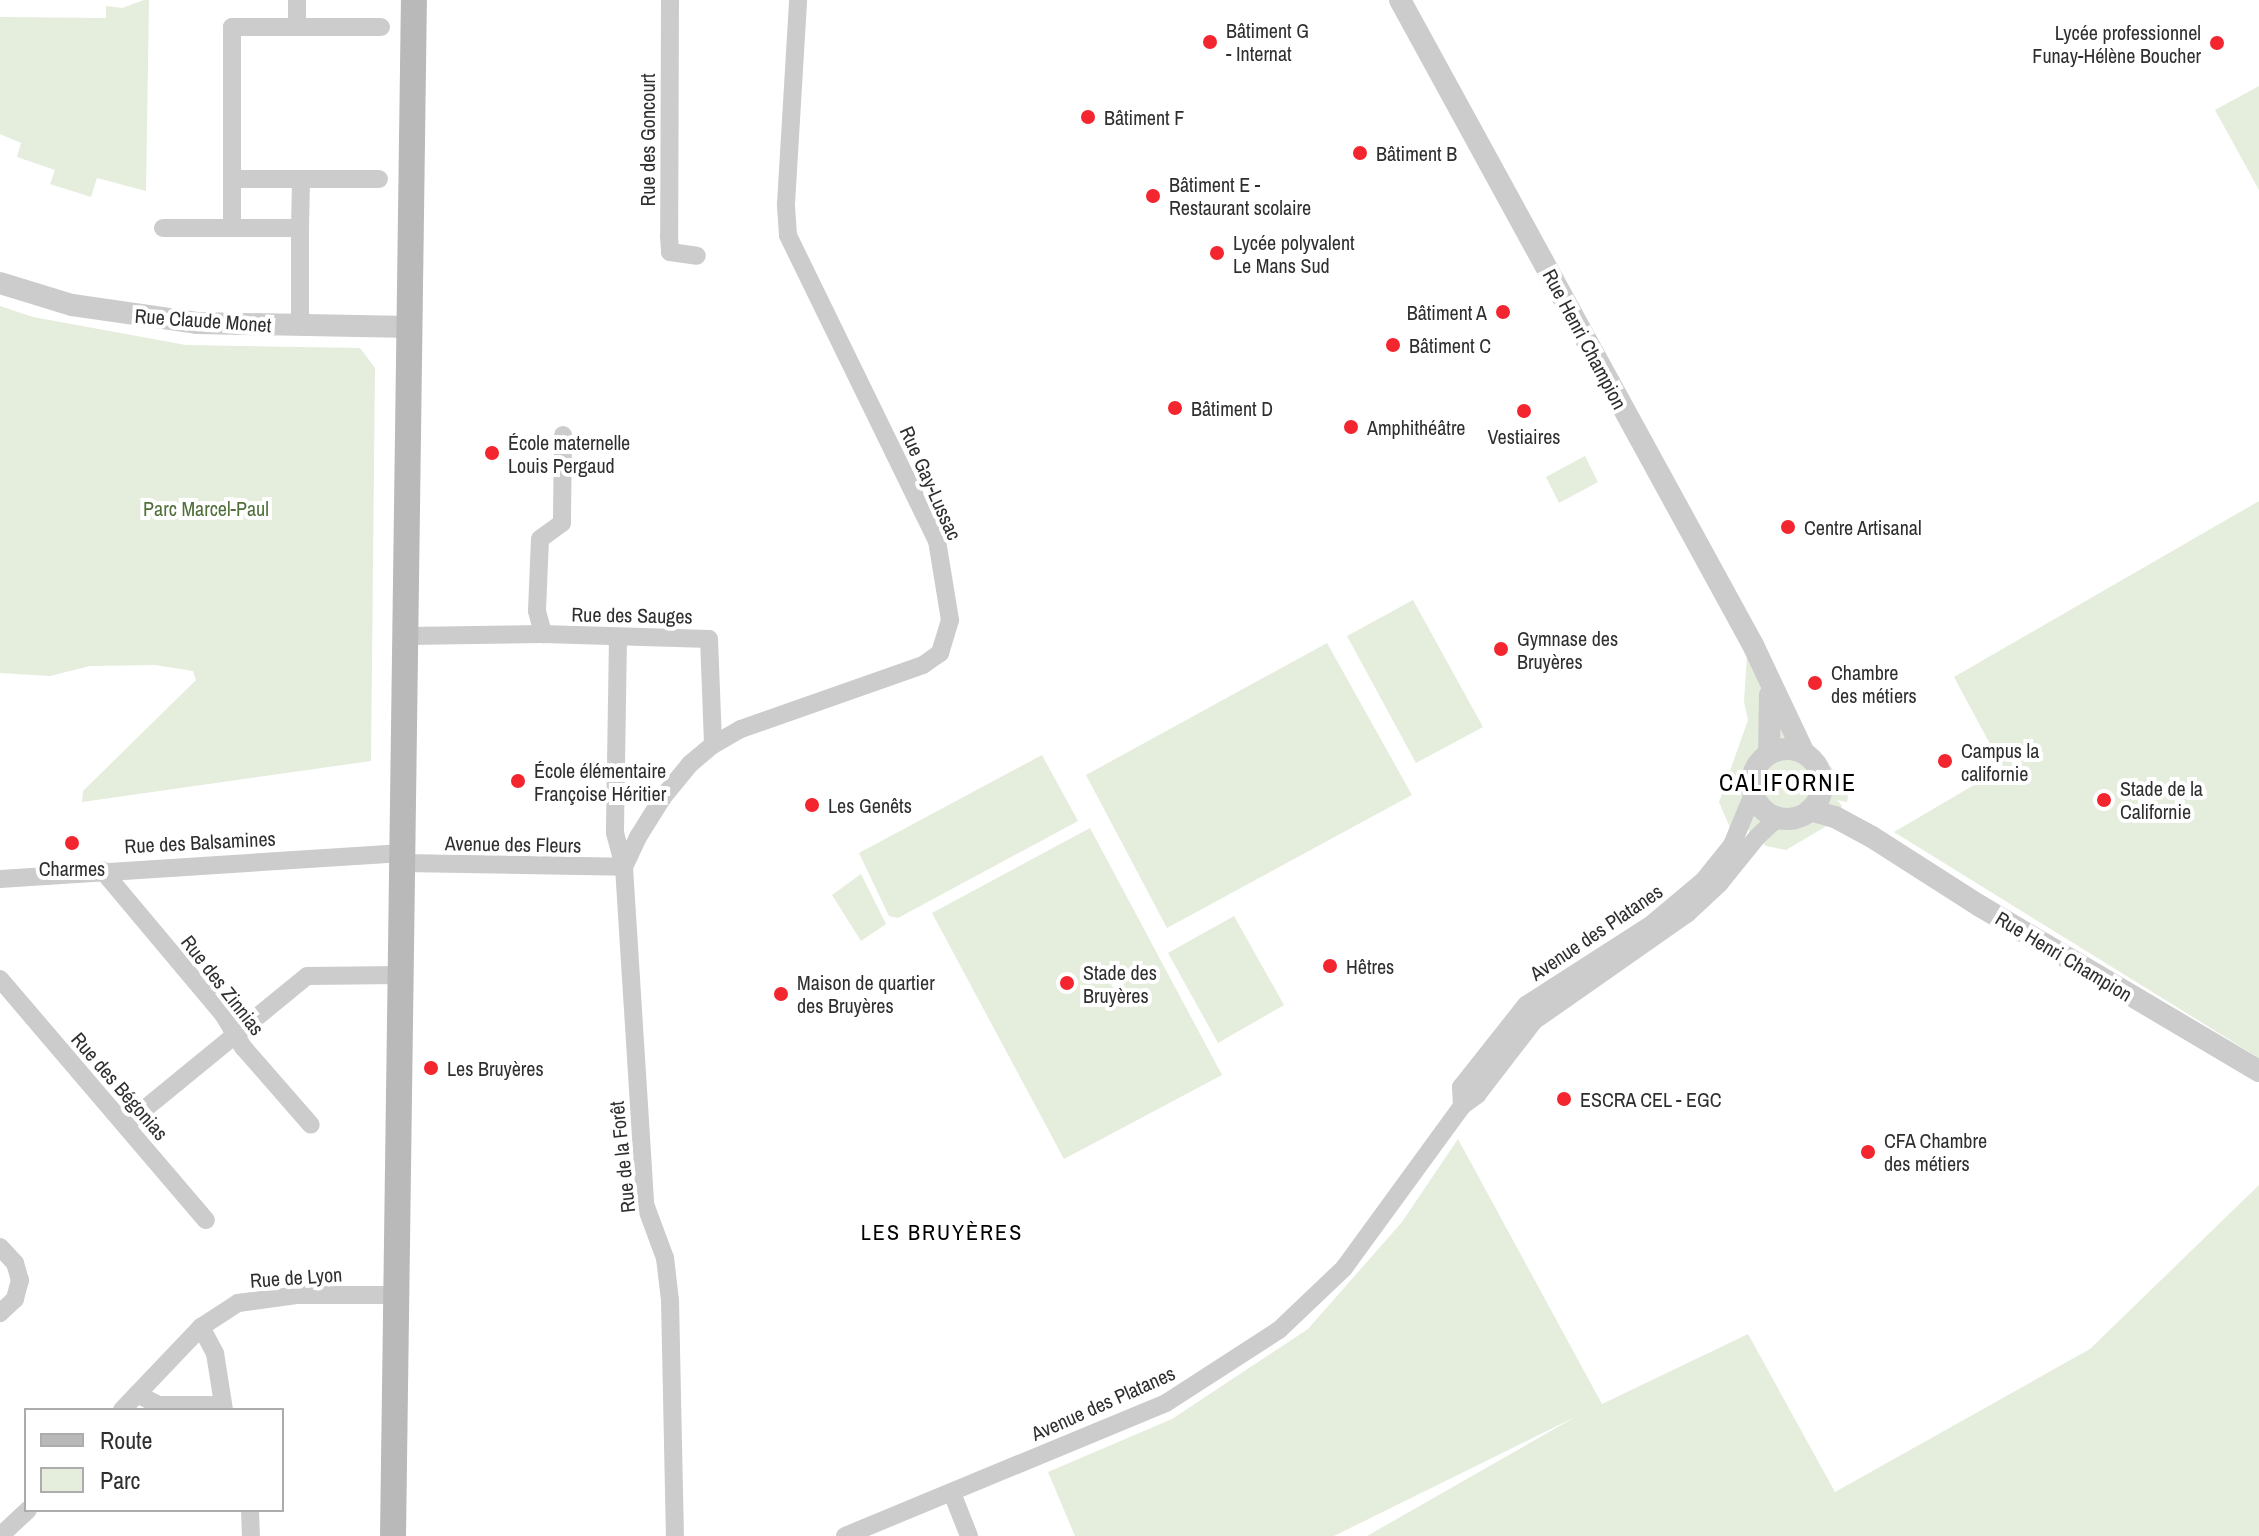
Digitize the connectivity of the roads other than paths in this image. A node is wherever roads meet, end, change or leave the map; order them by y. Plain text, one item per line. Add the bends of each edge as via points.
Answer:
1 (297, 0) edge
2 (414, 0) edge
3 (670, 0) edge
4 (798, 0) edge
5 (1400, 0) edge
6 (297, 27) junction
7 (381, 27) dead end
8 (232, 179) junction
9 (301, 179) junction
10 (379, 179) dead end
11 (163, 228) dead end
12 (232, 228) junction
13 (300, 228) junction
14 (697, 256) dead end
15 (0, 283) edge
16 (300, 326) junction
17 (410, 327) junction
18 (563, 435) dead end
19 (543, 634) junction
20 (406, 636) junction
21 (618, 637) junction
22 (1769, 678) junction
23 (713, 745) junction
24 (1804, 753) junction
25 (1769, 754) junction
26 (1822, 781) junction
27 (1754, 792) junction
28 (1810, 810) junction
29 (1784, 818) junction
30 (1872, 837) junction
31 (403, 858) junction
32 (624, 867) junction
33 (102, 870) junction
34 (0, 879) edge
35 (401, 975) junction
36 (0, 979) edge
37 (235, 1033) junction
38 (2259, 1071) edge
39 (1462, 1106) junction
40 (125, 1125) junction
41 (311, 1125) dead end
42 (206, 1220) dead end
43 (0, 1247) edge
44 (397, 1295) junction
45 (0, 1313) edge
46 (201, 1327) junction
47 (137, 1394) junction
48 (124, 1408) edge
49 (224, 1408) edge
50 (952, 1493) junction
51 (250, 1512) edge
52 (23, 1522) edge
53 (0, 1536) edge
54 (251, 1536) edge
55 (393, 1536) edge
56 (675, 1536) edge
57 (845, 1536) edge
58 (969, 1536) edge

1 - 6 street
2 - 17 main road
3 - 14 street, Rue des Goncourt via 670,252
4 - 23 street, Rue Gay-Lussac via 788,235 937,541 950,620 940,653 923,665 741,729
5 - 22 street, Rue Henri Champion
6 - 7 street
6 - 8 street via 232,27
8 - 9 street
8 - 12 street
9 - 10 street
9 - 13 street
11 - 12 street
12 - 13 street
13 - 16 street
15 - 16 street, Rue Claude Monet via 106,311 197,323
16 - 17 street, Rue Claude Monet
17 - 20 main road
18 - 19 street, Rue des Sauges via 562,523 540,539 537,611
19 - 20 street, Rue des Sauges
19 - 21 street, Rue des Sauges
20 - 31 main road
21 - 23 street, Rue des Sauges via 709,639
21 - 32 street, Rue de la Forêt via 615,833
22 - 24 street, Rue Henri Champion
22 - 25 street, Rue Henri Champion
23 - 32 street, Rue Gay-Lussac via 663,797
24 - 25 street via 1787,749
24 - 26 street
25 - 27 street via 1755,772
26 - 28 street
26 - 30 street, Rue Henri Champion
27 - 29 street via 1764,810
27 - 39 street, Avenue des Platanes via 1732,845 1704,880 1653,923 1526,1005 1461,1087
28 - 29 street
28 - 30 street, Rue Henri Champion
29 - 39 street, Avenue des Platanes via 1757,837 1687,914 1534,1021 1477,1095
30 - 38 street, Rue Henri Champion
31 - 32 street, Avenue des Fleurs
31 - 33 street, Rue des Balsamines
31 - 35 main road
32 - 56 street, Rue de la Forêt via 645,1204 665,1258 670,1300
33 - 34 street, Rue des Balsamines
33 - 37 street, Rue des Zinnias
35 - 37 street via 307,976
35 - 44 main road
36 - 40 street, Rue des Bégonias
37 - 40 street
37 - 41 street, Rue des Zinnias
39 - 50 street, Avenue des Platanes via 1344,1268 1279,1330 1166,1403
40 - 42 street, Rue des Bégonias
43 - 45 street via 15,1263 20,1280 15,1299
44 - 46 street, Rue de Lyon via 263,1297 238,1303
44 - 55 main road
46 - 47 street, Rue de Lyon
46 - 49 street via 215,1353
47 - 48 street, Rue de Lyon
47 - 49 street via 159,1405
50 - 57 street, Avenue des Platanes
50 - 58 street
51 - 54 street
52 - 53 street

